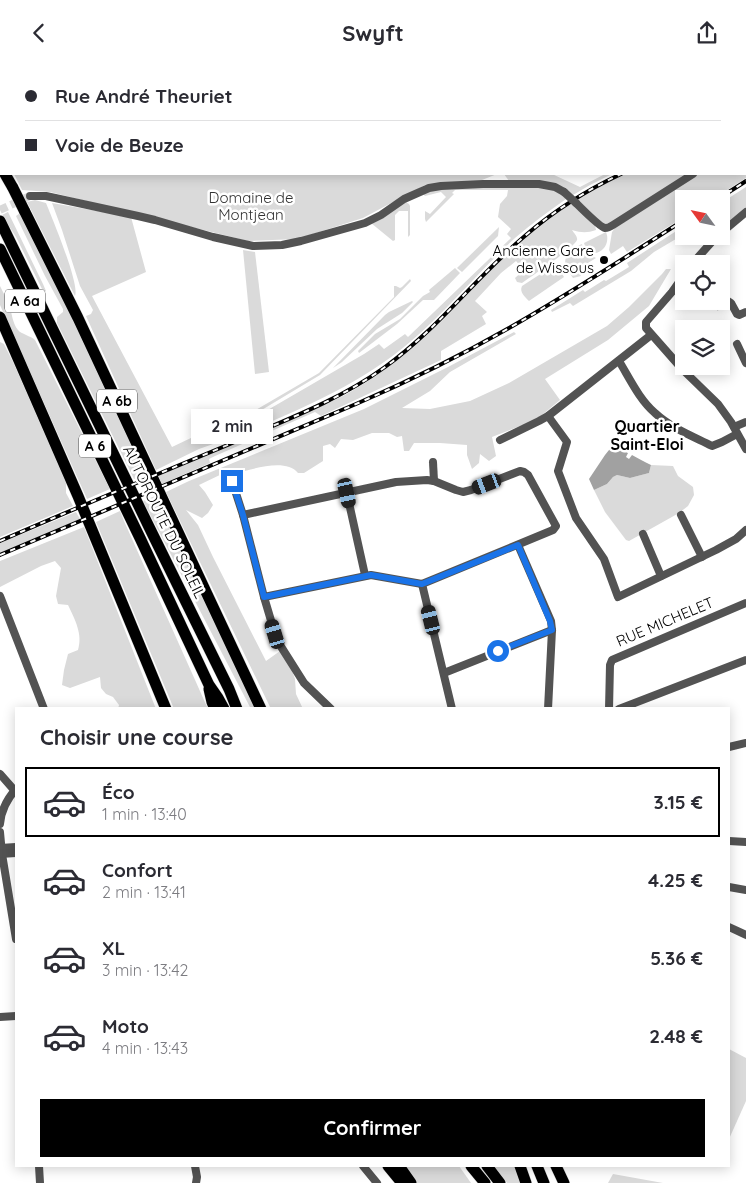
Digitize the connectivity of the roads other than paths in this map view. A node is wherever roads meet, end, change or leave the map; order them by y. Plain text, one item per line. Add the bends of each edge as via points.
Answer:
1 (6, 175) edge
2 (691, 175) edge
3 (30, 196) tunnel mouth
4 (746, 213) edge
5 (0, 221) edge
6 (730, 226) edge
7 (709, 245) edge
8 (0, 249) edge
9 (700, 255) edge
10 (675, 288) edge
11 (36, 295) joint
12 (730, 302) edge
13 (746, 312) edge
14 (0, 317) edge
15 (652, 335) junction
16 (737, 344) dead end
17 (51, 354) joint
18 (619, 361) junction
19 (746, 363) edge
20 (548, 416) junction
21 (746, 422) edge
22 (736, 430) junction
23 (500, 441) dead end
24 (746, 449) edge
25 (433, 462) dead end
26 (232, 481) dead end
27 (434, 481) junction
28 (347, 493) junction
29 (243, 515) junction
30 (680, 515) dead end
31 (746, 530) edge
32 (643, 534) dead end
33 (518, 545) junction
34 (702, 557) junction
35 (365, 575) junction
36 (661, 576) junction
37 (422, 584) junction
38 (0, 596) edge
39 (264, 597) junction
40 (746, 603) edge
41 (552, 630) junction
42 (746, 660) edge
43 (444, 673) junction
44 (209, 685) junction
45 (229, 689) junction
46 (43, 707) edge
47 (165, 707) edge
48 (214, 707) edge
49 (223, 707) edge
50 (236, 707) edge
51 (242, 707) edge
52 (260, 707) edge
53 (329, 707) edge
54 (452, 707) edge
55 (548, 707) edge
56 (609, 707) edge
57 (623, 707) edge
58 (746, 743) edge
59 (730, 747) edge
60 (0, 775) edge
61 (15, 789) edge
62 (15, 791) edge
63 (1, 812) edge
64 (0, 824) edge
65 (0, 832) edge
66 (730, 841) edge
67 (746, 841) edge
68 (15, 847) edge
69 (1, 851) edge
70 (15, 853) edge
71 (730, 887) edge
72 (746, 890) edge
73 (730, 927) edge
74 (15, 933) edge
75 (746, 935) edge
76 (15, 1015) edge
77 (0, 1017) edge
78 (38, 1167) edge
79 (195, 1167) edge
80 (364, 1167) edge
81 (389, 1167) edge
82 (400, 1167) edge
83 (471, 1167) edge
84 (488, 1167) edge
85 (520, 1167) edge
86 (538, 1167) edge
87 (556, 1167) edge
88 (40, 1183) edge
89 (196, 1183) edge
90 (377, 1183) edge
91 (402, 1183) edge
92 (411, 1183) edge
93 (485, 1183) edge
94 (500, 1183) edge
95 (526, 1183) edge
96 (544, 1183) edge
97 (564, 1183) edge

1 - 52 highway, A 6b, bridge via 82,326
2 - 3 street, bridge via 607,228 599,225 555,187 441,186 404,199 365,223 301,241 263,246 213,237 128,214
4 - 6 street
5 - 11 highway, A 6a
7 - 9 street
8 - 17 highway, A 6a
10 - 15 street via 646,322 646,328
11 - 45 highway, AUTOROUTE DU SOLEIL / A 6
12 - 13 street via 738,315
14 - 47 highway
15 - 18 street
15 - 22 street via 718,404
16 - 19 street
17 - 44 highway, AUTOROUTE DU SOLEIL / A 6
18 - 20 street
18 - 22 street via 641,397 674,428 712,446
20 - 23 street
20 - 36 street via 567,442 558,471 576,517 604,559 618,597
21 - 22 street
22 - 24 street
25 - 27 street
26 - 29 street
27 - 28 street via 396,482
27 - 33 street via 464,492 524,471 556,526
28 - 29 street
28 - 35 street
29 - 39 street
30 - 34 street
31 - 34 street
32 - 36 street
33 - 37 street
33 - 41 street
34 - 36 street
35 - 37 street
35 - 39 street
37 - 43 street
38 - 46 street
39 - 53 street via 280,645 304,683
40 - 56 street, RUE MICHELET via 612,660
41 - 43 street
41 - 55 street
42 - 57 street
43 - 54 street
44 - 48 highway
44 - 49 highway, AUTOROUTE DU SOLEIL / A 6
45 - 50 highway, AUTOROUTE DU SOLEIL / A 6
45 - 51 highway
58 - 59 street
60 - 61 street
62 - 63 street
63 - 64 street
65 - 69 street
66 - 67 street
68 - 69 street
69 - 70 street
69 - 74 street
71 - 72 street
73 - 75 street
76 - 77 street
78 - 88 street
79 - 89 street
80 - 90 street
81 - 91 highway
82 - 92 highway
83 - 93 highway
84 - 94 highway
85 - 95 highway
86 - 96 highway
87 - 97 highway

